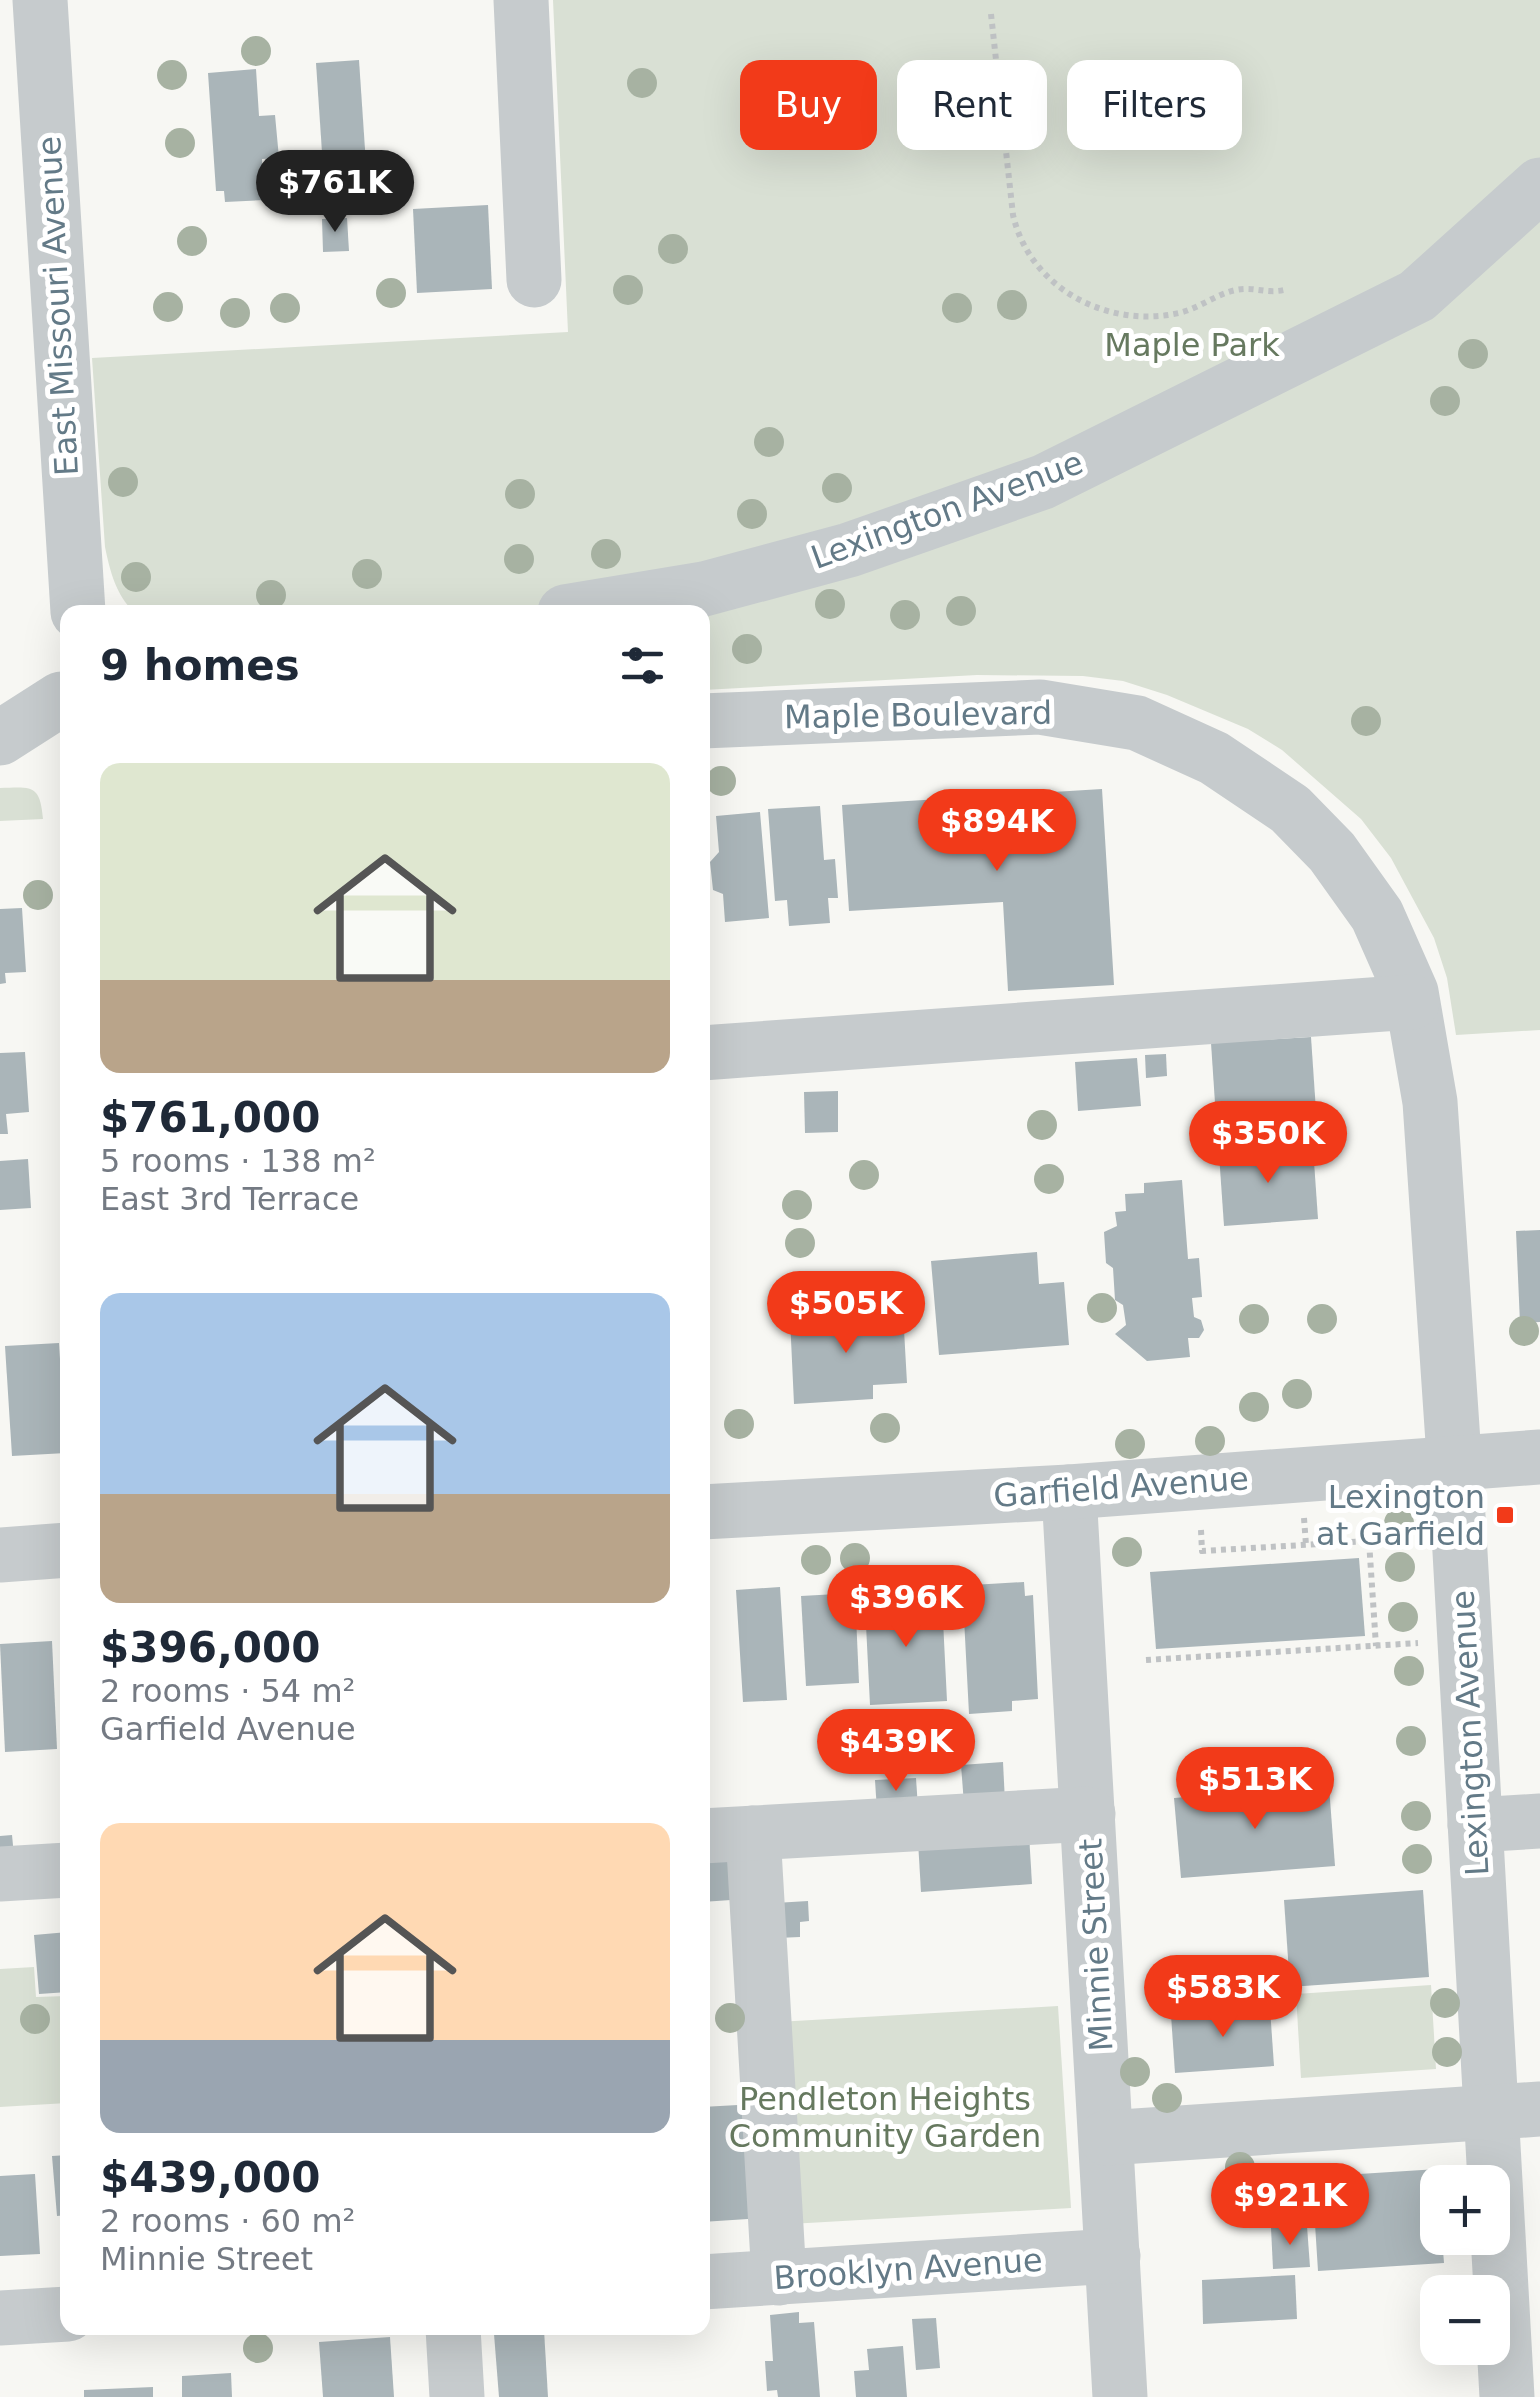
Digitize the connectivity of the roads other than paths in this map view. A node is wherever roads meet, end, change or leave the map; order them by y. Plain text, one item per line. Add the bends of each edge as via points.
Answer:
1 (40, 0) edge
2 (520, 0) edge
3 (1540, 185) edge
4 (1540, 238) edge
5 (534, 280) dead end
6 (1417, 296) junction
7 (78, 605) edge
8 (607, 605) edge
9 (60, 712) edge
10 (710, 720) edge
11 (0, 742) edge
12 (1290, 809) joint
13 (1412, 1002) junction
14 (710, 1052) edge
15 (1540, 1457) edge
16 (1455, 1463) junction
17 (1070, 1492) junction
18 (710, 1512) edge
19 (60, 1550) edge
20 (0, 1554) edge
21 (1088, 1814) junction
22 (1540, 1821) edge
23 (1475, 1825) junction
24 (728, 1835) edge
25 (60, 1870) edge
26 (0, 1874) edge
27 (1515, 2110) edge
28 (1106, 2138) junction
29 (1113, 2256) junction
30 (779, 2278) junction
31 (710, 2282) edge
32 (60, 2314) edge
33 (0, 2318) edge
34 (453, 2335) edge
35 (457, 2397) edge
36 (1120, 2397) edge
37 (1507, 2397) edge

1 - 7 street, East Missouri Avenue
2 - 5 street
3 - 6 street, Lexington Avenue
4 - 6 street, Lexington Avenue
6 - 8 street, Lexington Avenue via 1043,482 812,560 704,589
9 - 11 street
10 - 12 street, Maple Boulevard via 1040,706 1136,723 1214,758
12 - 13 street, Lexington Avenue via 1377,914
13 - 14 street
13 - 16 street, Lexington Avenue via 1429,1093
15 - 16 street, Garfield Avenue
16 - 17 street, Garfield Avenue
16 - 23 street, Lexington Avenue
17 - 18 street, Garfield Avenue
17 - 21 street, Minnie Street
19 - 20 street
21 - 24 street
21 - 28 street, Minnie Street
22 - 23 street
23 - 27 street, Lexington Avenue
24 - 30 street
25 - 26 street
27 - 28 street
27 - 37 street, Lexington Avenue
28 - 29 street, Minnie Street
29 - 30 street, Brooklyn Avenue
29 - 36 street, Minnie Street
30 - 31 street, Brooklyn Avenue
32 - 33 street
34 - 35 street

